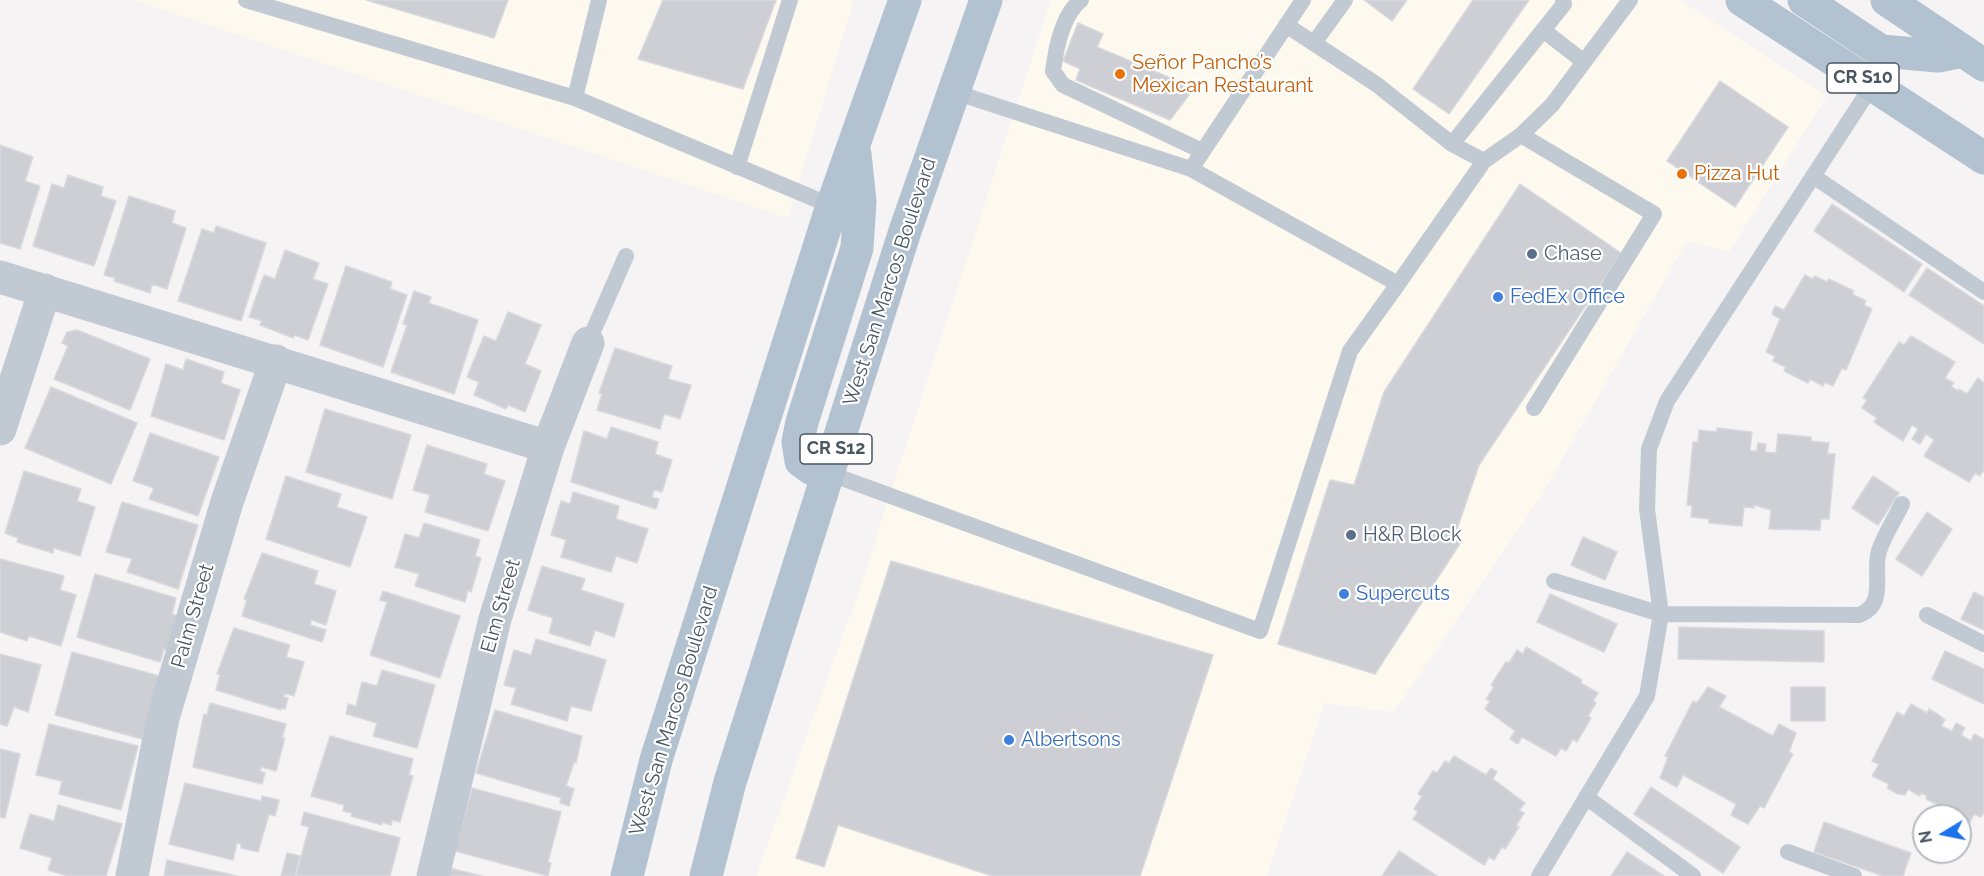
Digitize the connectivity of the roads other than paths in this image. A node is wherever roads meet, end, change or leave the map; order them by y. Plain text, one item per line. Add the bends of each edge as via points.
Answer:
1 (246, 0) edge
2 (599, 0) edge
3 (790, 0) edge
4 (905, 0) edge
5 (986, 0) edge
6 (1081, 0) edge
7 (1303, 0) edge
8 (1345, 0) edge
9 (1563, 0) edge
10 (1630, 0) edge
11 (1742, 0) edge
12 (1804, 0) edge
13 (1887, 0) edge
14 (1286, 25) junction
15 (1543, 30) junction
16 (1314, 43) junction
17 (1974, 58) edge
18 (1584, 62) junction
19 (1873, 84) junction
20 (954, 92) junction
21 (574, 98) junction
22 (1521, 135) junction
23 (1452, 144) junction
24 (854, 146) junction
25 (1202, 151) junction
26 (1984, 158) edge
27 (1484, 161) junction
28 (737, 166) junction
29 (1191, 169) junction
30 (1813, 176) junction
31 (832, 206) junction
32 (626, 256) dead end
33 (0, 277) edge
34 (1398, 284) junction
35 (45, 290) junction
36 (1984, 292) edge
37 (588, 343) joint
38 (276, 361) junction
39 (1534, 408) dead end
40 (0, 429) edge
41 (548, 447) junction
42 (828, 473) junction
43 (1902, 504) dead end
44 (1554, 581) dead end
45 (1661, 614) junction
46 (1927, 615) dead end
47 (1984, 644) edge
48 (1586, 797) junction
49 (1788, 852) dead end
50 (132, 876) edge
51 (433, 876) edge
52 (627, 876) edge
53 (706, 876) edge
54 (1539, 876) edge
55 (1694, 876) edge
56 (1854, 876) edge

1 - 21 lane
2 - 21 lane
3 - 28 lane
4 - 24 main road, West San Marcos Boulevard
5 - 20 main road, West San Marcos Boulevard / CR S12
6 - 25 lane via 1071,8 1056,53 1053,71 1063,85
7 - 14 lane
8 - 16 lane
9 - 15 lane via 1564,4
10 - 18 lane
11 - 19 main road, CR S10
12 - 17 main road via 1881,51
13 - 17 main road
14 - 16 lane
14 - 25 lane
15 - 18 lane
15 - 23 lane
16 - 23 lane via 1376,84
18 - 22 lane via 1552,105
19 - 26 main road, CR S10
19 - 30 lane
20 - 29 lane
20 - 42 main road, West San Marcos Boulevard / CR S12
21 - 28 lane
22 - 27 lane
22 - 39 lane via 1654,214
23 - 27 lane
24 - 31 main road, West San Marcos Boulevard
24 - 42 main road via 860,201 857,248 798,442 801,461
25 - 29 lane
27 - 34 lane
28 - 31 lane
29 - 34 lane
30 - 36 lane
30 - 45 lane via 1667,401 1649,449 1647,509
31 - 52 main road, West San Marcos Boulevard via 656,760
32 - 37 lane
33 - 35 street
34 - 42 lane via 1350,351 1260,631
35 - 38 street
35 - 40 street
37 - 41 street, Elm Street
38 - 41 street
38 - 50 street, Palm Street via 226,502 164,718
41 - 51 street, Elm Street via 495,619
42 - 53 main road, West San Marcos Boulevard / CR S12 via 730,782
43 - 45 lane via 1878,553 1877,595 1866,612
44 - 45 lane
45 - 48 lane via 1647,696
46 - 47 lane
48 - 54 lane
48 - 55 lane
49 - 56 lane

